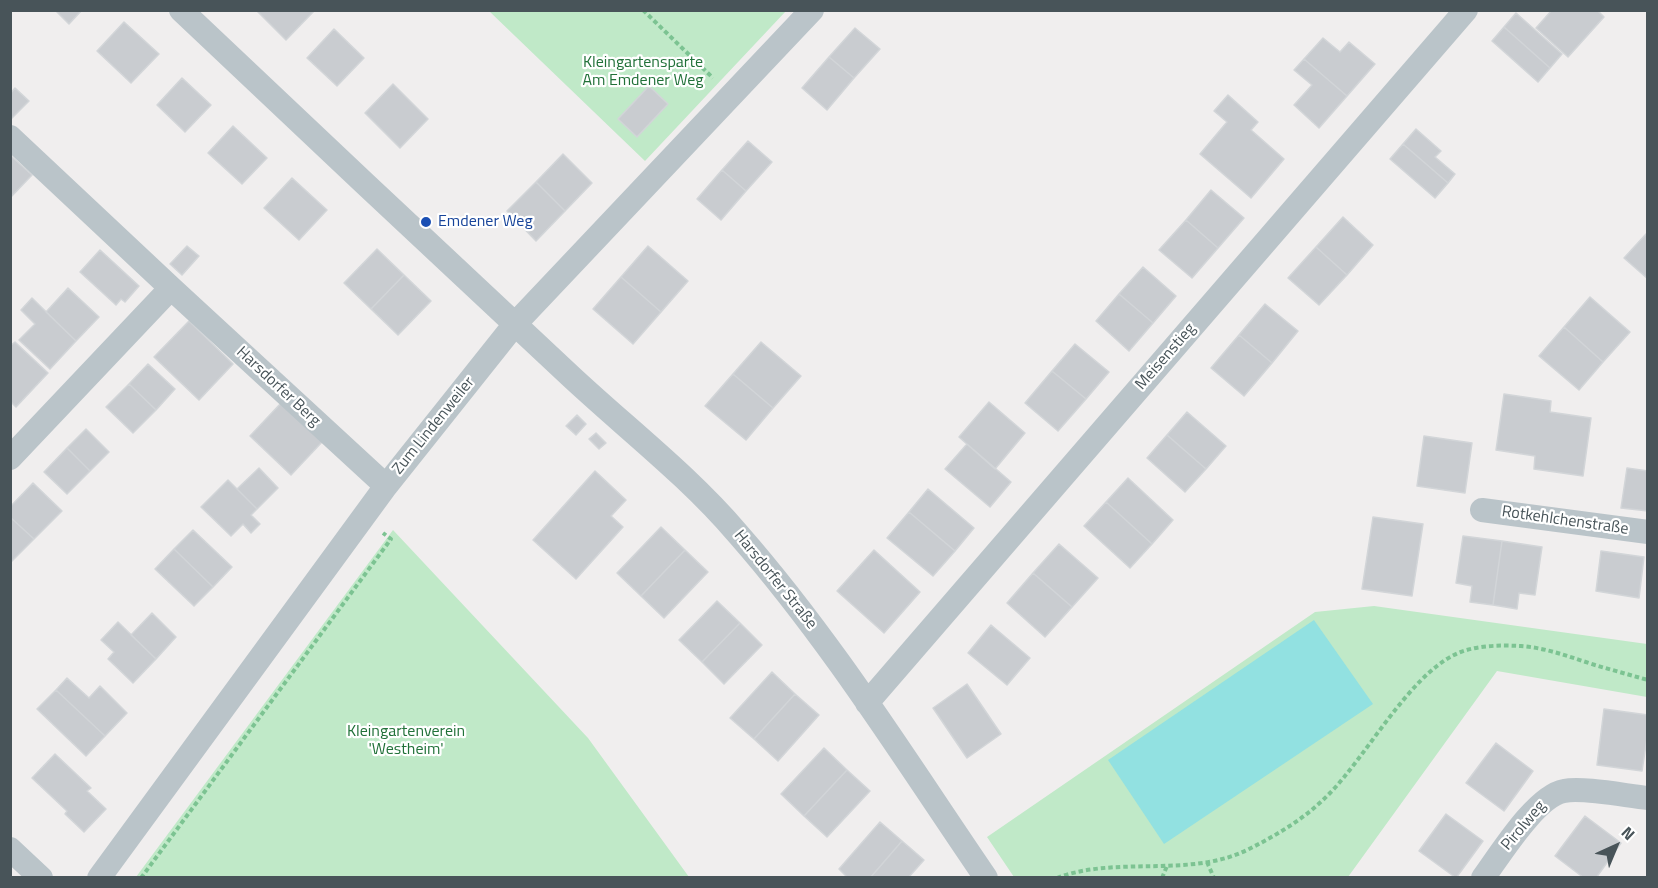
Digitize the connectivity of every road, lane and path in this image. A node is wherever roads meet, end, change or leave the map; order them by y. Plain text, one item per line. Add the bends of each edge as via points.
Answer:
1 (181, 10) edge
2 (643, 10) edge
3 (812, 10) edge
4 (1466, 10) edge
5 (714, 79) dead end
6 (10, 136) edge
7 (171, 288) junction
8 (515, 324) junction
9 (10, 458) edge
10 (386, 486) junction
11 (1482, 510) dead end
12 (1647, 532) edge
13 (388, 537) dead end
14 (1647, 680) edge
15 (867, 703) junction
16 (1647, 798) edge
17 (10, 849) edge
18 (1207, 862) junction
19 (1168, 865) junction
20 (41, 878) edge
21 (99, 878) edge
22 (141, 878) edge
23 (986, 878) edge
24 (1057, 878) edge
25 (1162, 878) edge
26 (1214, 878) edge
27 (1483, 878) edge

1 - 8 street
2 - 5 path
3 - 8 street, Zum Lindenweiler
4 - 15 street, Meisenstieg
6 - 7 street, Harsdorfer Berg
7 - 9 street
7 - 10 street, Harsdorfer Berg
8 - 10 street, Zum Lindenweiler
8 - 15 street, Harsdorfer Straße via 730,525 788,594
10 - 21 street, Zum Lindenweiler
11 - 12 street, Rotkehlchenstraße
13 - 22 path via 391,539
14 - 18 path via 1534,647 1487,647 1455,654 1417,687 1341,782 1313,810 1246,850
15 - 23 street, Harsdorfer Straße
16 - 27 street, Pirolweg via 1570,790 1553,794 1533,812
17 - 20 street
18 - 19 path
18 - 26 path
19 - 24 path via 1087,870
19 - 25 path

